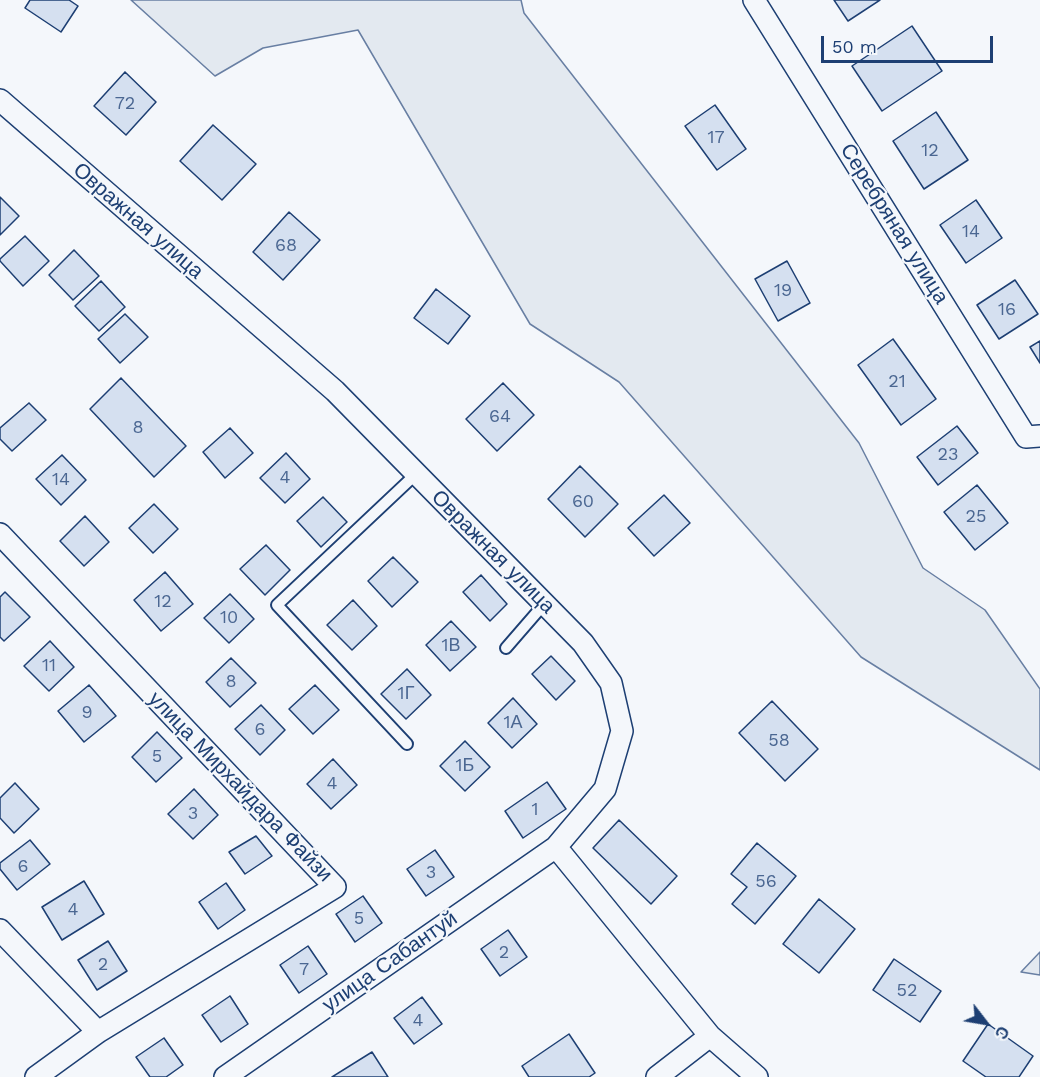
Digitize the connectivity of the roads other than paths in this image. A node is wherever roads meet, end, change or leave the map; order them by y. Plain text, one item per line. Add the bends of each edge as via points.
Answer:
1 (754, 0) edge
2 (0, 100) edge
3 (1040, 435) edge
4 (416, 474) junction
5 (0, 534) edge
6 (545, 603) junction
7 (506, 648) dead end
8 (407, 744) dead end
9 (556, 847) junction
10 (0, 930) edge
11 (98, 1032) junction
12 (710, 1036) junction
13 (36, 1077) edge
14 (225, 1077) edge
15 (657, 1077) edge
16 (757, 1077) edge

1 - 3 street, Серебряная улица via 1026,437
2 - 4 street, Овражная улица via 334,391
4 - 6 street, Овражная улица
4 - 8 lane via 277,605
5 - 11 street, улица Мирхайдара Файзи via 335,886
6 - 7 lane
6 - 9 street, Овражная улица via 583,643 611,683 622,731 605,789
9 - 12 street
9 - 14 street, улица Сабантуй
10 - 11 street
11 - 13 street, улица Мирхайдара Файзи
12 - 15 street
12 - 16 street

